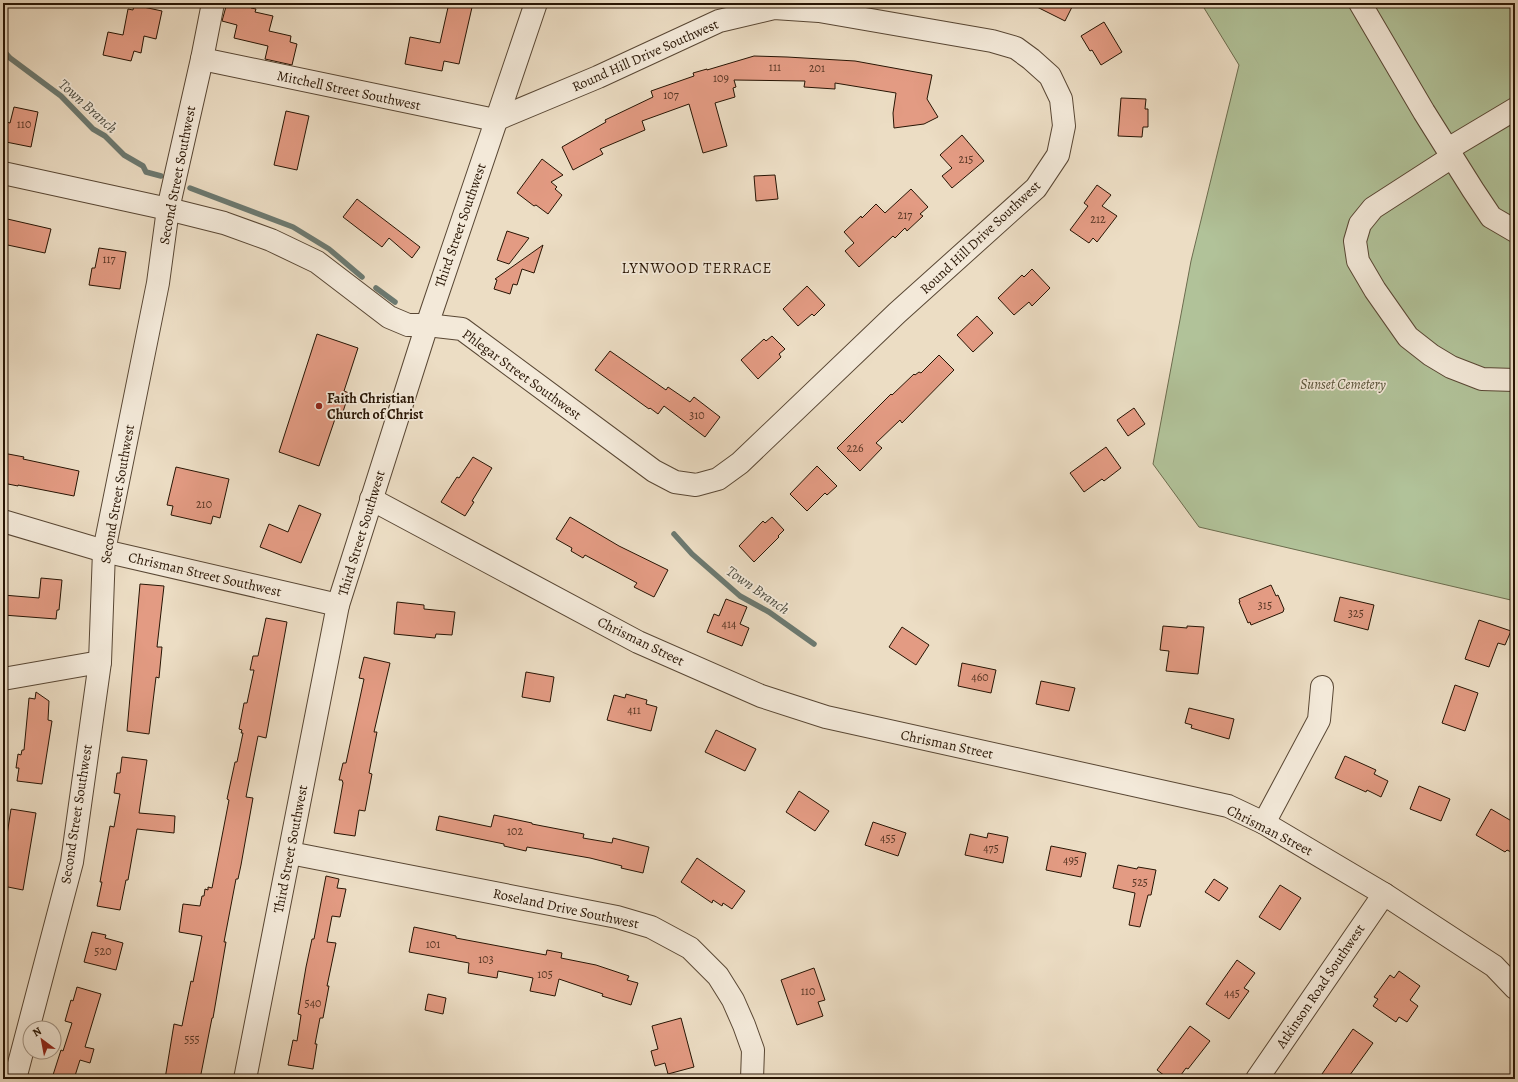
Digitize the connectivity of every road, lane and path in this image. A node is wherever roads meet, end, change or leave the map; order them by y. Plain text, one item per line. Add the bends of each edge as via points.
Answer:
1 (213, 3) edge
2 (536, 3) edge
3 (1360, 3) edge
4 (819, 7) edge
5 (202, 59) junction
6 (1515, 109) edge
7 (495, 120) junction
8 (1450, 153) junction
9 (3, 173) edge
10 (168, 209) junction
11 (1515, 231) edge
12 (427, 325) junction
13 (1515, 380) edge
14 (696, 485) joint
15 (371, 499) junction
16 (3, 521) edge
17 (104, 551) junction
18 (338, 605) junction
19 (100, 662) junction
20 (3, 678) edge
21 (1322, 687) dead end
22 (1264, 823) junction
23 (290, 853) junction
24 (1384, 894) junction
25 (1515, 988) edge
26 (12, 1071) edge
27 (245, 1079) edge
28 (752, 1079) edge
29 (1257, 1079) edge

1 - 5 street, Second Street Southwest
2 - 7 street, Third Street Southwest
3 - 8 street
4 - 7 street, Round Hill Drive Southwest via 774,8 719,21 598,77
4 - 14 street, Round Hill Drive Southwest via 1016,48 1050,76 1061,99 1064,126 1058,156 1036,188 898,313 740,463 718,479
5 - 7 street, Mitchell Street Southwest
5 - 10 street, Second Street Southwest
6 - 8 street
7 - 12 street, Third Street Southwest
8 - 11 street via 1491,216
8 - 13 street via 1373,208 1360,224 1355,241 1358,261 1408,337 1431,355 1451,367 1482,379
9 - 10 street, Phlegar Street Southwest
10 - 12 street, Phlegar Street Southwest via 224,223 271,240 316,262 389,317 408,325
10 - 17 street, Second Street Southwest via 158,283
12 - 14 street, Phlegar Street Southwest via 462,328 654,470 675,482
12 - 15 street, Third Street Southwest
15 - 18 street, Third Street Southwest
15 - 22 street, Chrisman Street via 638,642 762,696 826,718 1228,806
16 - 17 street, Chrisman Street Southwest
17 - 18 street, Chrisman Street Southwest
17 - 19 street, Second Street Southwest
18 - 23 street, Third Street Southwest
19 - 20 street
19 - 26 street, Second Street Southwest via 72,862
21 - 22 street via 1319,720
22 - 24 street, Chrisman Street
23 - 27 street, Third Street Southwest
23 - 28 street, Roseland Drive Southwest via 609,915 651,927 690,948 718,976 733,1000 753,1050
24 - 25 street, Chrisman Street via 1494,966
24 - 29 street, Atkinson Road Southwest

